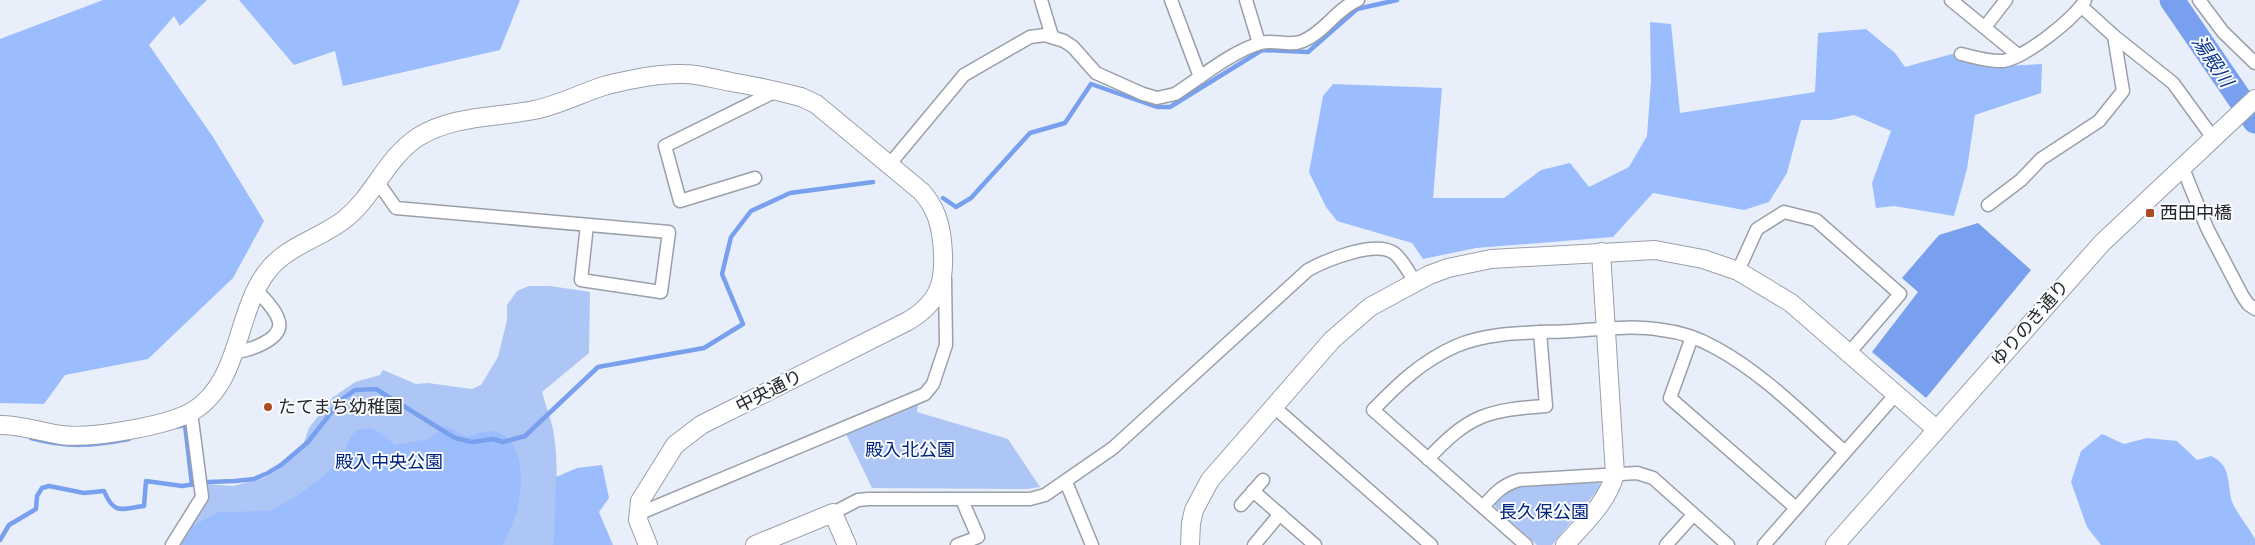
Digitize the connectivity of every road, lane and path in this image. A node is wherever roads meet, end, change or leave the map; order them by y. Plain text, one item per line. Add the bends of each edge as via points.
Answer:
1 (1042, 0) edge
2 (1171, 0) edge
3 (1246, 0) edge
4 (1951, 0) edge
5 (2006, 0) edge
6 (2199, 0) edge
7 (1354, 1) edge
8 (2082, 3) edge
9 (1985, 27) junction
10 (1052, 36) junction
11 (2114, 36) junction
12 (1259, 43) junction
13 (1961, 54) dead end
14 (2018, 55) junction
15 (2255, 63) edge
16 (1200, 77) junction
17 (776, 90) junction
18 (2255, 99) edge
19 (2213, 138) junction
20 (889, 165) junction
21 (2182, 166) junction
22 (755, 178) dead end
23 (377, 181) junction
24 (1988, 205) dead end
25 (587, 225) junction
26 (1601, 252) junction
27 (944, 270) junction
28 (1738, 271) junction
29 (1415, 282) junction
30 (256, 290) junction
31 (2255, 309) edge
32 (1606, 329) junction
33 (1540, 332) junction
34 (1692, 337) junction
35 (234, 352) junction
36 (1849, 353) junction
37 (1896, 394) junction
38 (1274, 406) junction
39 (191, 412) junction
40 (0, 425) edge
41 (1936, 429) junction
42 (1845, 452) junction
43 (1428, 459) junction
44 (1615, 474) junction
45 (1263, 480) dead end
46 (1066, 482) junction
47 (1253, 491) junction
48 (962, 500) junction
49 (1241, 506) dead end
50 (1483, 507) junction
51 (1796, 508) junction
52 (833, 513) junction
53 (638, 514) junction
54 (1280, 514) junction
55 (1693, 514) junction
56 (172, 545) edge
57 (648, 545) edge
58 (755, 545) edge
59 (847, 545) edge
60 (957, 545) edge
61 (1092, 545) edge
62 (1190, 545) edge
63 (1254, 545) edge
64 (1315, 545) edge
65 (1431, 545) edge
66 (1526, 545) edge
67 (1565, 545) edge
68 (1666, 545) edge
69 (1728, 545) edge
70 (1764, 545) edge
71 (1835, 545) edge

1 - 10 street
2 - 16 street
3 - 12 street
4 - 9 street
5 - 9 street
6 - 15 street via 2222,32
7 - 12 street via 1314,36 1300,43
8 - 11 street
8 - 14 street via 2049,36
9 - 14 street
10 - 16 street via 1073,47 1102,76 1157,98 1175,94
10 - 20 street via 1039,35 1023,40 964,75
11 - 19 street via 2173,83
11 - 24 street via 2123,91 2099,121 2041,159 2021,180
12 - 16 street
13 - 14 street via 1995,61 2006,61
17 - 20 street via 816,104
17 - 22 street via 665,146 680,201
17 - 23 street via 682,74 610,85 541,108 448,123 412,142 396,156
18 - 19 street, ゆりのき通り
19 - 21 street, ゆりのき通り
20 - 27 street via 922,192 936,213
21 - 31 street via 2207,228 2242,295
21 - 41 street, ゆりのき通り via 2073,274
23 - 25 street via 396,208
23 - 30 street via 344,220 273,264
25 - 25 street via 669,232 660,292 580,280
26 - 28 street via 1671,252
26 - 29 street via 1491,259 1448,268
26 - 32 street
27 - 53 street, 中央通り via 934,299 917,316 683,436 643,494
27 - 53 street via 947,341 933,384 926,394
28 - 36 street via 1791,303
28 - 36 street via 1757,229 1784,212 1816,220 1900,294
29 - 38 street via 1370,307 1349,324
29 - 46 street via 1395,254 1379,248 1328,260 1308,270 1114,448
30 - 35 street
30 - 35 street via 279,322 278,329 276,334 256,347
32 - 33 street
32 - 34 street via 1663,330
32 - 44 street
33 - 43 street via 1546,406 1507,409 1474,419 1448,438
33 - 43 street via 1498,336 1458,346 1411,373 1372,410
34 - 42 street via 1754,372
34 - 51 street via 1670,398
35 - 39 street via 218,387
36 - 37 street
37 - 41 street
37 - 42 street
38 - 62 street via 1210,480 1191,522
38 - 65 street
39 - 40 street via 171,420 83,436 63,436 24,426
39 - 56 street via 202,497
41 - 71 street, ゆりのき通り
42 - 51 street
43 - 50 street
44 - 50 street via 1519,480 1498,490
44 - 55 street via 1637,473 1653,478
44 - 67 street via 1600,505
45 - 47 street
46 - 48 street via 1045,495 1030,499
46 - 61 street
47 - 49 street
47 - 54 street
48 - 52 street via 858,500
48 - 60 street via 978,537
50 - 66 street
51 - 70 street
52 - 58 street
52 - 59 street
53 - 57 street
54 - 63 street
54 - 64 street
55 - 68 street
55 - 69 street

